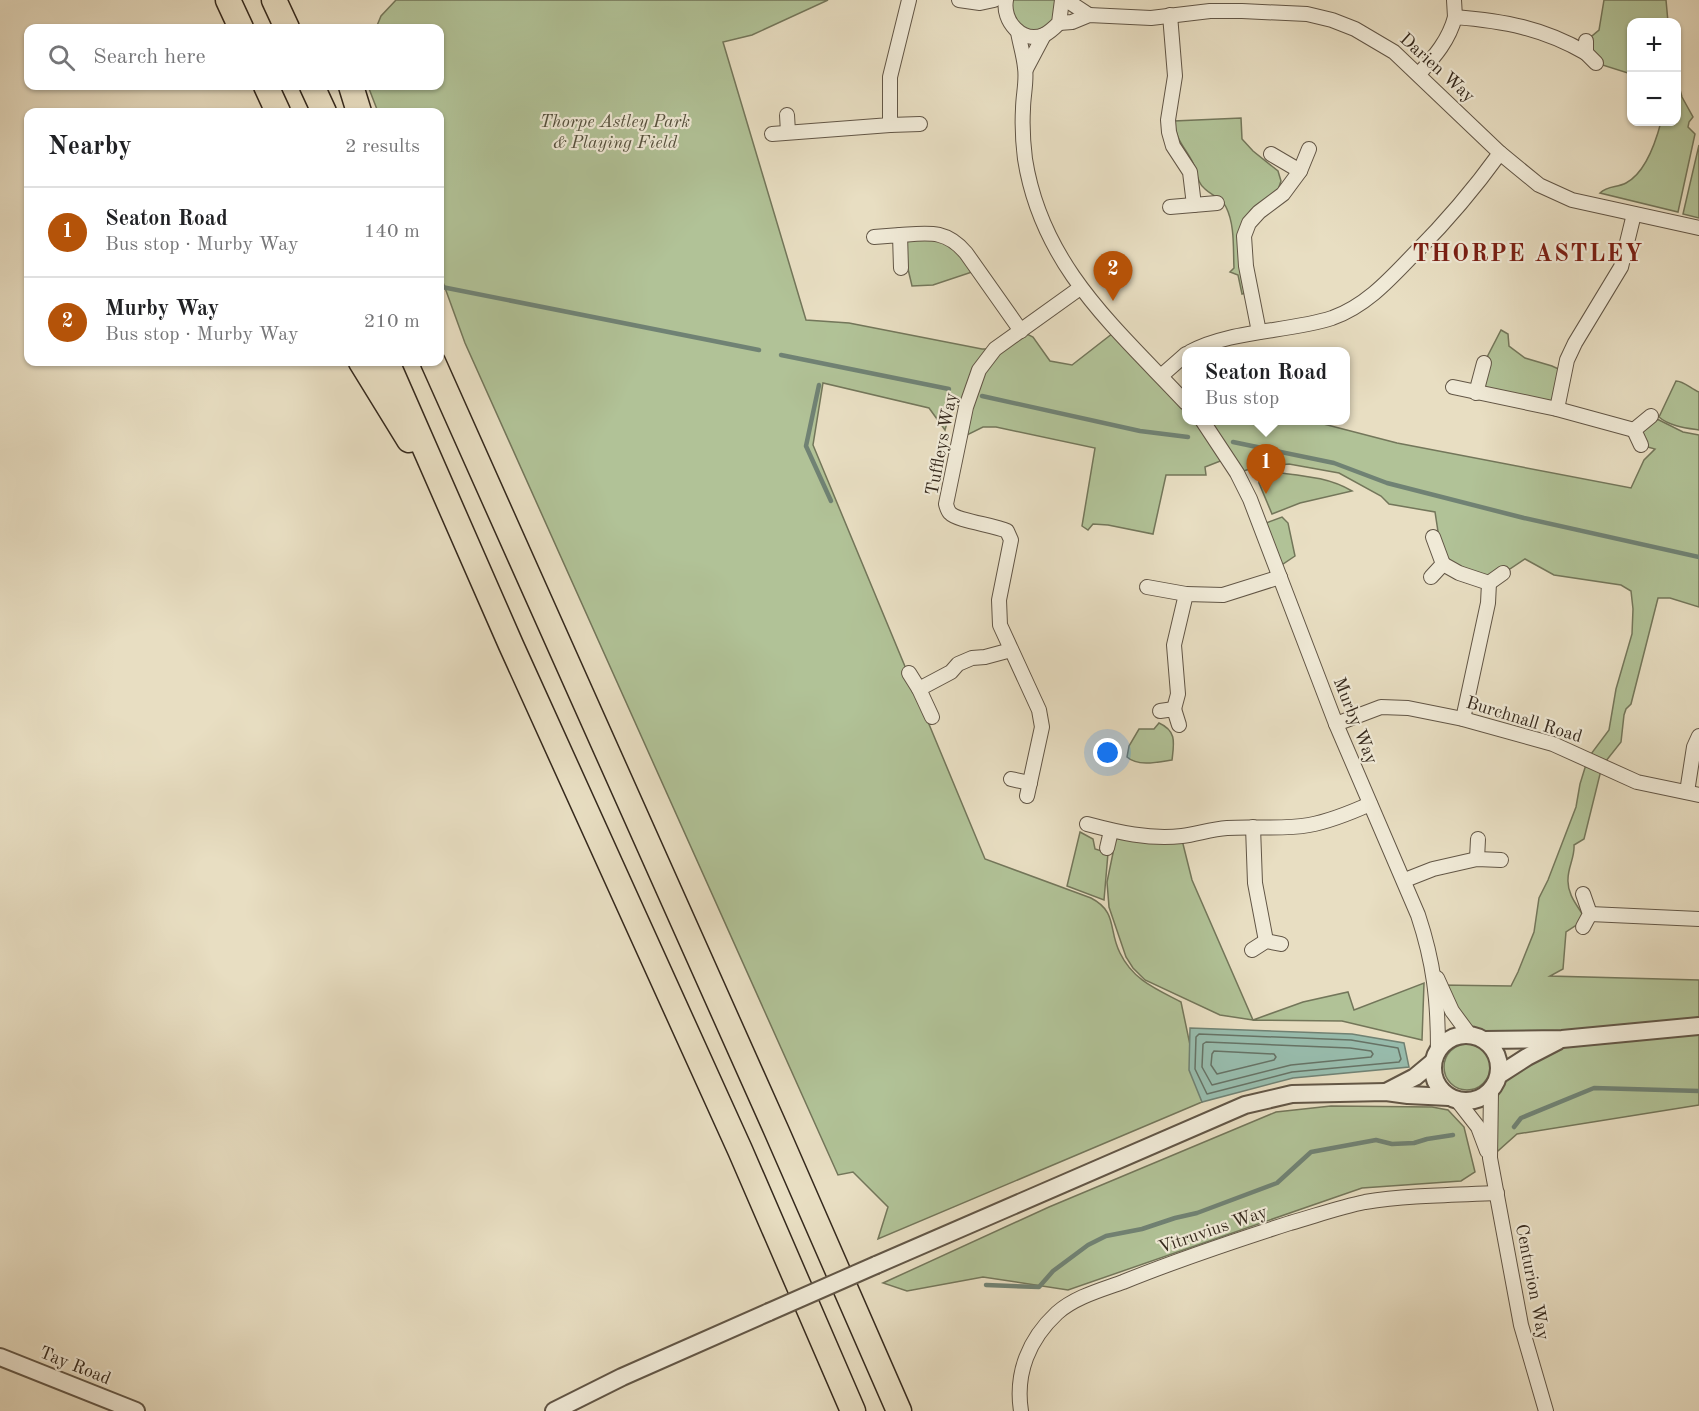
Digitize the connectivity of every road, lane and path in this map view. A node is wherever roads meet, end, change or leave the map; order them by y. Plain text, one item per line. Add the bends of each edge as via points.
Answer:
1 (228, 0) edge
2 (274, 0) edge
3 (909, 0) edge
4 (959, 0) edge
5 (1006, 0) edge
6 (1064, 0) edge
7 (1454, 0) edge
8 (987, 1) edge
9 (1290, 6) edge
10 (1089, 15) junction
11 (1170, 15) junction
12 (1007, 17) junction
13 (1455, 17) junction
14 (1059, 23) junction
15 (238, 24) edge
16 (285, 24) edge
17 (1018, 32) junction
18 (1044, 35) junction
19 (1589, 52) dead end
20 (1026, 69) junction
21 (1419, 74) junction
22 (268, 90) edge
23 (314, 90) edge
24 (352, 90) edge
25 (276, 108) edge
26 (322, 108) edge
27 (358, 108) edge
28 (787, 115) dead end
29 (920, 124) dead end
30 (890, 125) junction
31 (788, 132) junction
32 (771, 134) dead end
33 (1309, 149) dead end
34 (1500, 153) junction
35 (1271, 154) dead end
36 (1300, 171) junction
37 (1217, 203) dead end
38 (1194, 205) junction
39 (1170, 207) dead end
40 (1634, 214) junction
41 (1699, 228) edge
42 (900, 235) junction
43 (874, 237) dead end
44 (902, 268) dead end
45 (1080, 288) junction
46 (1021, 331) junction
47 (1259, 332) junction
48 (1200, 347) edge
49 (1182, 357) edge
50 (444, 358) edge
51 (1484, 363) dead end
52 (363, 366) edge
53 (389, 366) edge
54 (435, 366) edge
55 (1161, 376) junction
56 (1453, 387) dead end
57 (1476, 393) junction
58 (1182, 399) edge
59 (1557, 409) junction
60 (1651, 416) dead end
61 (1205, 425) edge
62 (1634, 430) junction
63 (1641, 445) dead end
64 (471, 448) junction
65 (452, 508) junction
66 (1433, 537) dead end
67 (1443, 564) junction
68 (1503, 573) dead end
69 (1280, 577) junction
70 (1431, 577) dead end
71 (1489, 583) junction
72 (1147, 587) dead end
73 (1186, 594) junction
74 (1011, 650) junction
75 (909, 673) dead end
76 (919, 689) junction
77 (1174, 709) junction
78 (1160, 711) dead end
79 (932, 717) dead end
80 (1463, 719) junction
81 (1336, 724) junction
82 (1179, 725) dead end
83 (1699, 736) edge
84 (1011, 779) dead end
85 (1693, 794) edge
86 (1370, 804) junction
87 (1087, 824) dead end
88 (1252, 826) junction
89 (1111, 831) junction
90 (1478, 839) dead end
91 (1107, 848) dead end
92 (1477, 859) junction
93 (1502, 860) dead end
94 (1404, 880) junction
95 (1583, 894) dead end
96 (1699, 919) edge
97 (1266, 941) junction
98 (1281, 944) dead end
99 (1252, 950) dead end
100 (1434, 974) junction
101 (1699, 1026) edge
102 (1477, 1037) junction
103 (1562, 1039) junction
104 (1435, 1056) junction
105 (1499, 1076) junction
106 (1491, 1091) junction
107 (1386, 1092) junction
108 (1453, 1098) junction
109 (1490, 1158) junction
110 (1497, 1193) junction
111 (0, 1357) edge
112 (136, 1411) edge
113 (554, 1411) edge
114 (853, 1411) edge
115 (899, 1411) edge
116 (1021, 1411) edge
117 (1546, 1411) edge

1 - 15 highway
2 - 16 highway
3 - 30 street via 890,77
4 - 8 street
5 - 12 street
6 - 10 street, Darien Way
6 - 14 street
7 - 13 street
8 - 12 street
9 - 11 street, Darien Way
9 - 21 street, Darien Way via 1355,29 1394,52
10 - 11 street, Darien Way
10 - 14 street, Darien Way
11 - 38 street via 1175,76 1169,132 1190,172
12 - 17 street
13 - 19 street via 1532,29
13 - 21 street via 1448,37
14 - 18 street
17 - 18 street
17 - 20 street
18 - 20 street
20 - 45 street via 1022,135 1028,176 1048,236
21 - 34 street, Darien Way
22 - 25 highway
23 - 26 highway
24 - 27 highway
28 - 31 street
29 - 30 street
30 - 31 street
31 - 32 street
33 - 36 street
34 - 40 street, Darien Way via 1553,193
34 - 47 street via 1466,199 1374,294 1332,318
35 - 36 street
36 - 47 street via 1283,194 1258,212 1244,236
37 - 38 street
38 - 39 street
40 - 41 street, Darien Way
40 - 59 street via 1621,267 1567,360
42 - 43 street
42 - 44 street
42 - 46 street via 935,234 957,243
45 - 46 street, Tuffleys Way
45 - 55 street
46 - 74 street, Tuffleys Way via 995,349 979,370 946,504 956,517 997,525 1007,531 1011,540 999,612 1000,626
47 - 48 street
49 - 55 street
50 - 64 highway
51 - 57 street
52 - 65 highway
53 - 65 highway
54 - 64 highway
55 - 58 street
56 - 57 street
57 - 59 street
59 - 62 street
60 - 62 street
61 - 69 street, Murby Way via 1237,473
62 - 63 street
64 - 115 highway
65 - 114 highway
66 - 67 street
67 - 70 street
67 - 71 street
68 - 71 street
69 - 73 street via 1223,595
69 - 81 street, Murby Way
71 - 80 street
72 - 73 street
73 - 77 street via 1174,645 1178,694
74 - 76 street via 972,658
74 - 84 street, Tuffleys Way via 1039,710 1042,727 1028,789
75 - 76 street
76 - 79 street
77 - 78 street
77 - 82 street
80 - 81 street, Burchnall Road via 1381,707
80 - 85 street, Burchnall Road via 1553,744 1637,782
81 - 86 street, Murby Way
83 - 85 street via 1694,747
86 - 88 street via 1308,825
86 - 94 street, Murby Way
87 - 89 street
88 - 89 street via 1180,836
88 - 97 street via 1255,883
89 - 91 street
90 - 92 street
92 - 93 street
92 - 94 street
94 - 100 street, Murby Way via 1429,947
95 - 96 street via 1587,921
97 - 98 street
97 - 99 street
100 - 102 street, Murby Way via 1452,1011
100 - 104 street, Murby Way
101 - 103 street
102 - 103 street
102 - 104 street via 1457,1035 1446,1041
102 - 105 street via 1495,1049 1500,1062
103 - 105 street
104 - 107 street via 1415,1077
104 - 108 street via 1434,1076 1439,1088
105 - 106 street
106 - 108 street via 1475,1100
106 - 109 street, Centurion Way
107 - 108 street
107 - 113 street, bridge via 1292,1094 1245,1105 622,1377
108 - 109 street, Centurion Way via 1478,1127
109 - 110 street, Centurion Way
110 - 116 street, Vitruvius Way via 1364,1202 1260,1233 1078,1300 1059,1311 1032,1341 1019,1384
110 - 117 street, Centurion Way via 1521,1325
111 - 112 street, Tay Road

